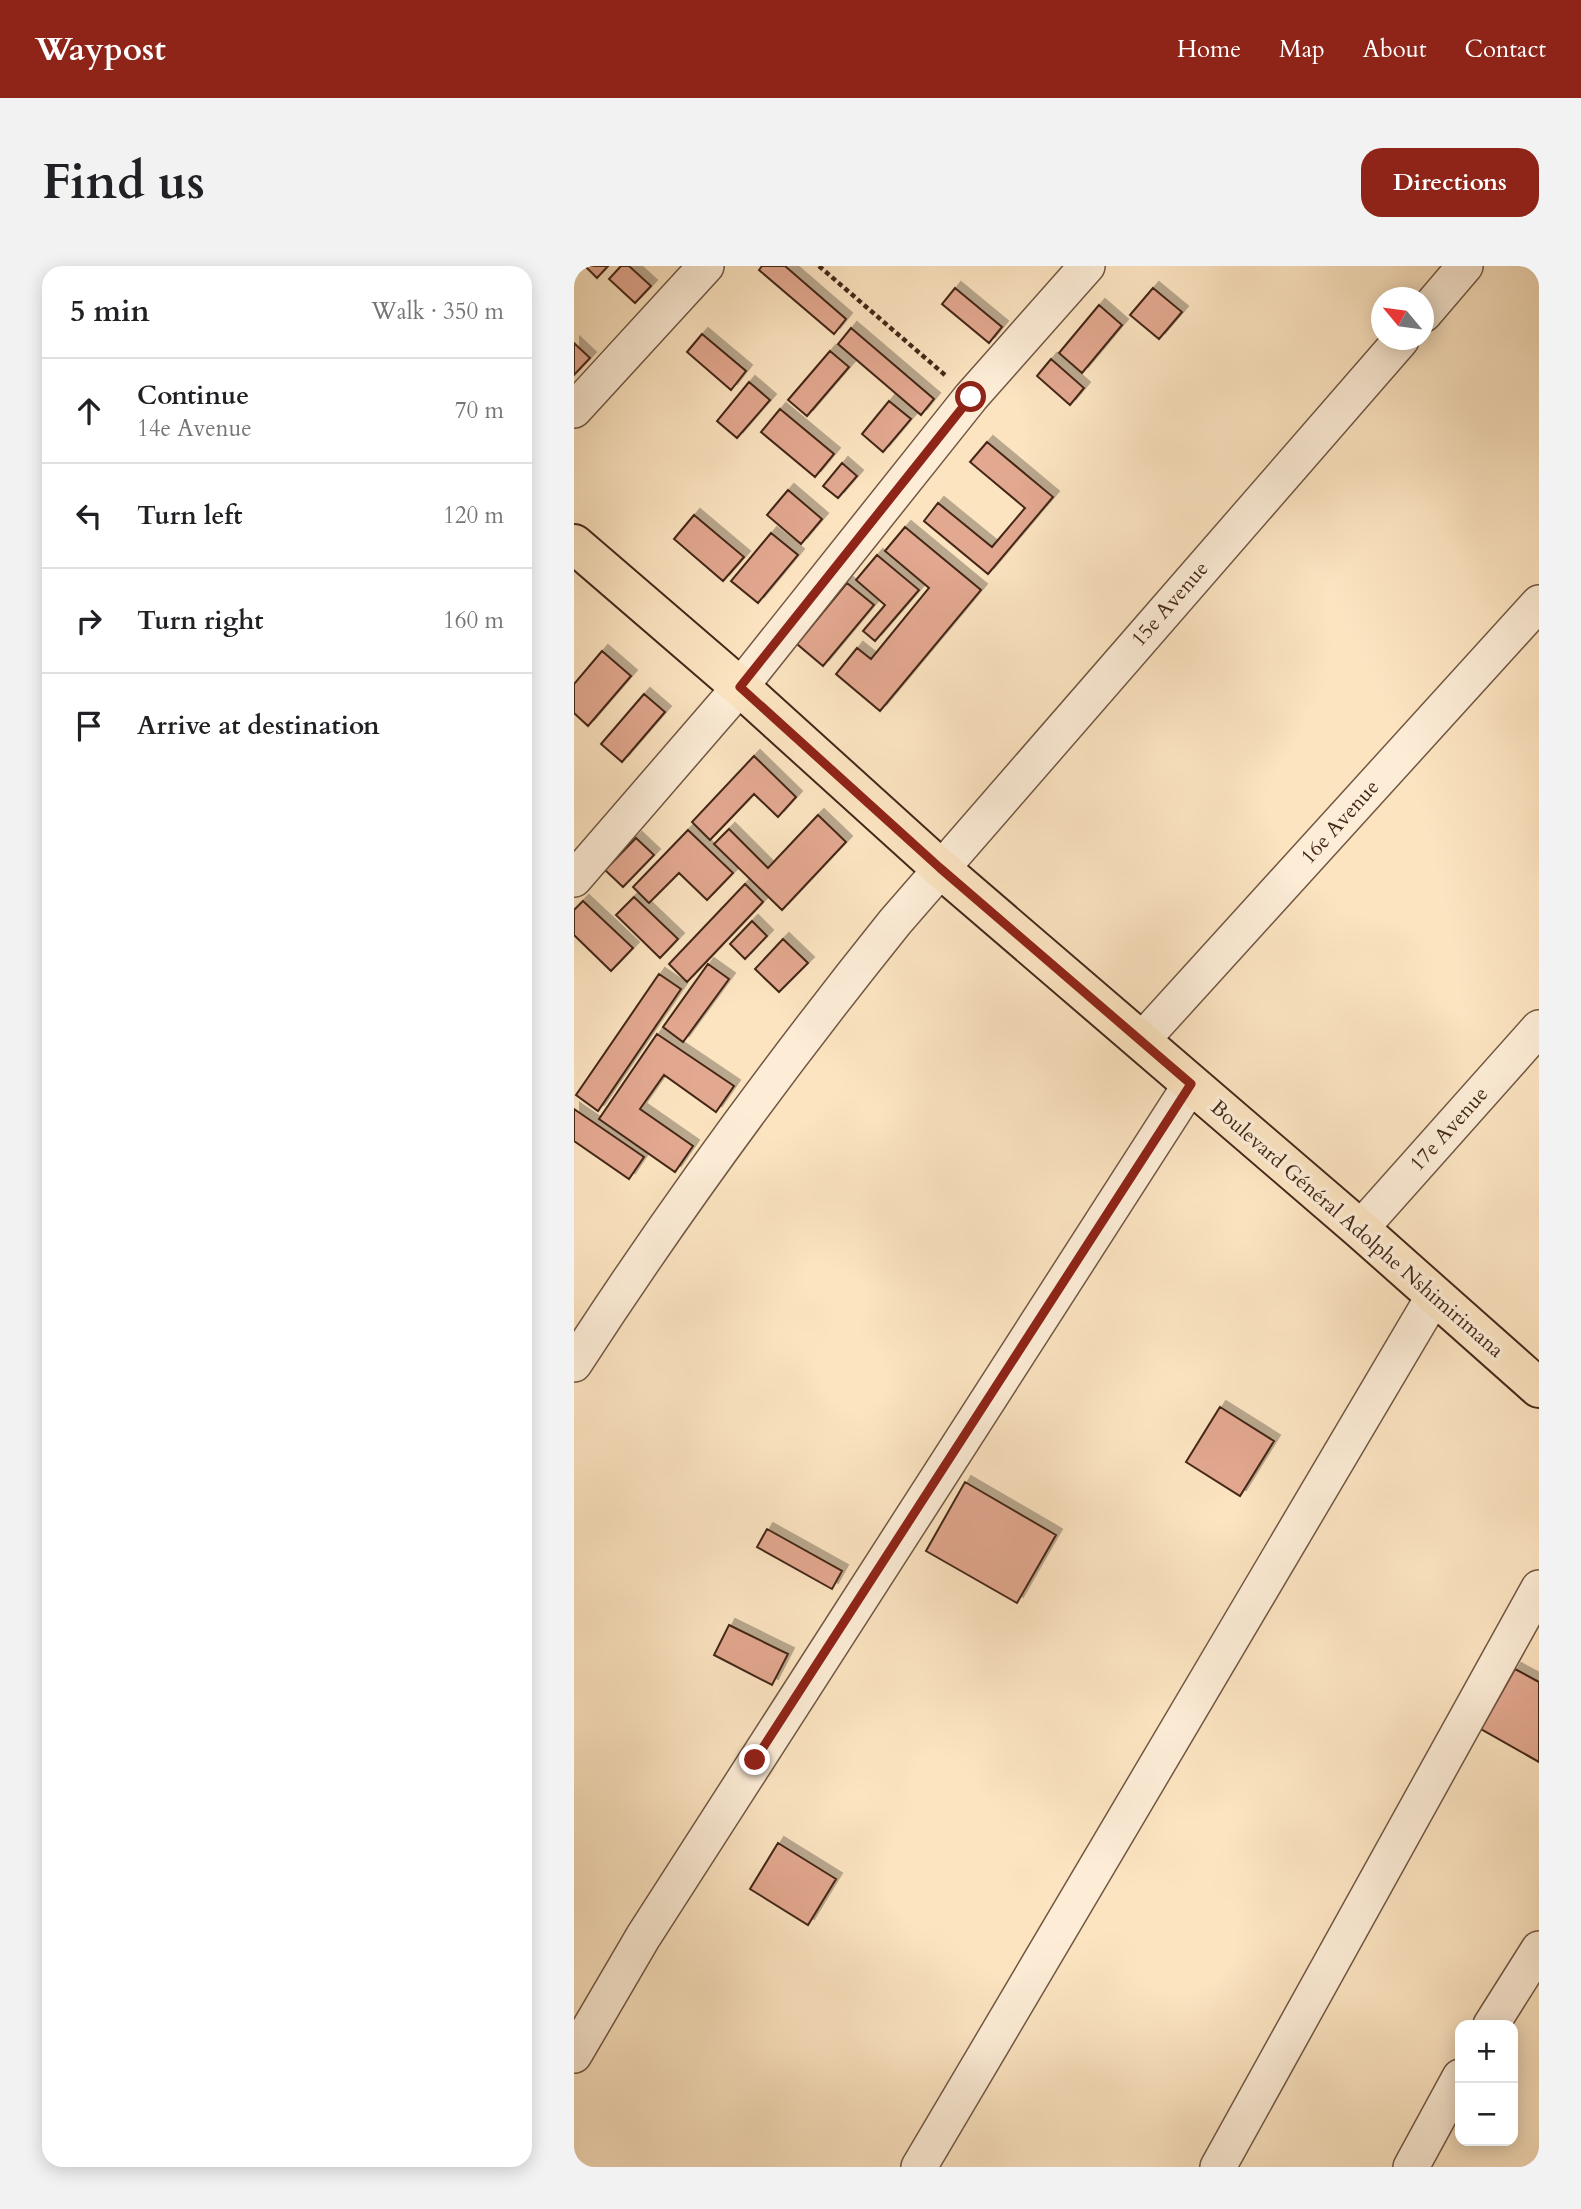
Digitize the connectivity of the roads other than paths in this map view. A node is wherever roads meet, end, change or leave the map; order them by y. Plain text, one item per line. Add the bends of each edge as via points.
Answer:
1 (706, 266) edge
2 (1087, 266) edge
3 (1465, 266) edge
4 (1434, 301) edge
5 (1392, 350) edge
6 (574, 410) edge
7 (574, 544) edge
8 (1539, 603) edge
9 (740, 687) junction
10 (940, 868) junction
11 (574, 879) edge
12 (1539, 1028) edge
13 (1141, 1041) junction
14 (1191, 1084) junction
15 (1360, 1229) junction
16 (1434, 1296) junction
17 (574, 1364) edge
18 (1539, 1388) edge
19 (1539, 1588) edge
20 (1539, 1949) edge
21 (1494, 2020) edge
22 (574, 2055) edge
23 (1457, 2083) edge
24 (919, 2167) edge
25 (1218, 2167) edge
26 (1411, 2167) edge

1 - 6 street
2 - 9 street via 971,397
3 - 4 street
5 - 10 street, 15e Avenue
7 - 9 main road, Boulevard Général Adolphe Nshimirimana
8 - 13 street, 16e Avenue
9 - 10 main road, Boulevard Général Adolphe Nshimirimana
9 - 11 street
10 - 13 main road, Boulevard Général Adolphe Nshimirimana
10 - 17 street, 15e Avenue via 760,1096
12 - 15 street, 17e Avenue
13 - 14 main road, Boulevard Général Adolphe Nshimirimana
14 - 15 main road, Boulevard Général Adolphe Nshimirimana
14 - 22 street via 643,1937
15 - 16 main road, Boulevard Général Adolphe Nshimirimana
16 - 18 main road, Boulevard Général Adolphe Nshimirimana
16 - 24 street
19 - 25 street
20 - 21 street
23 - 26 street

